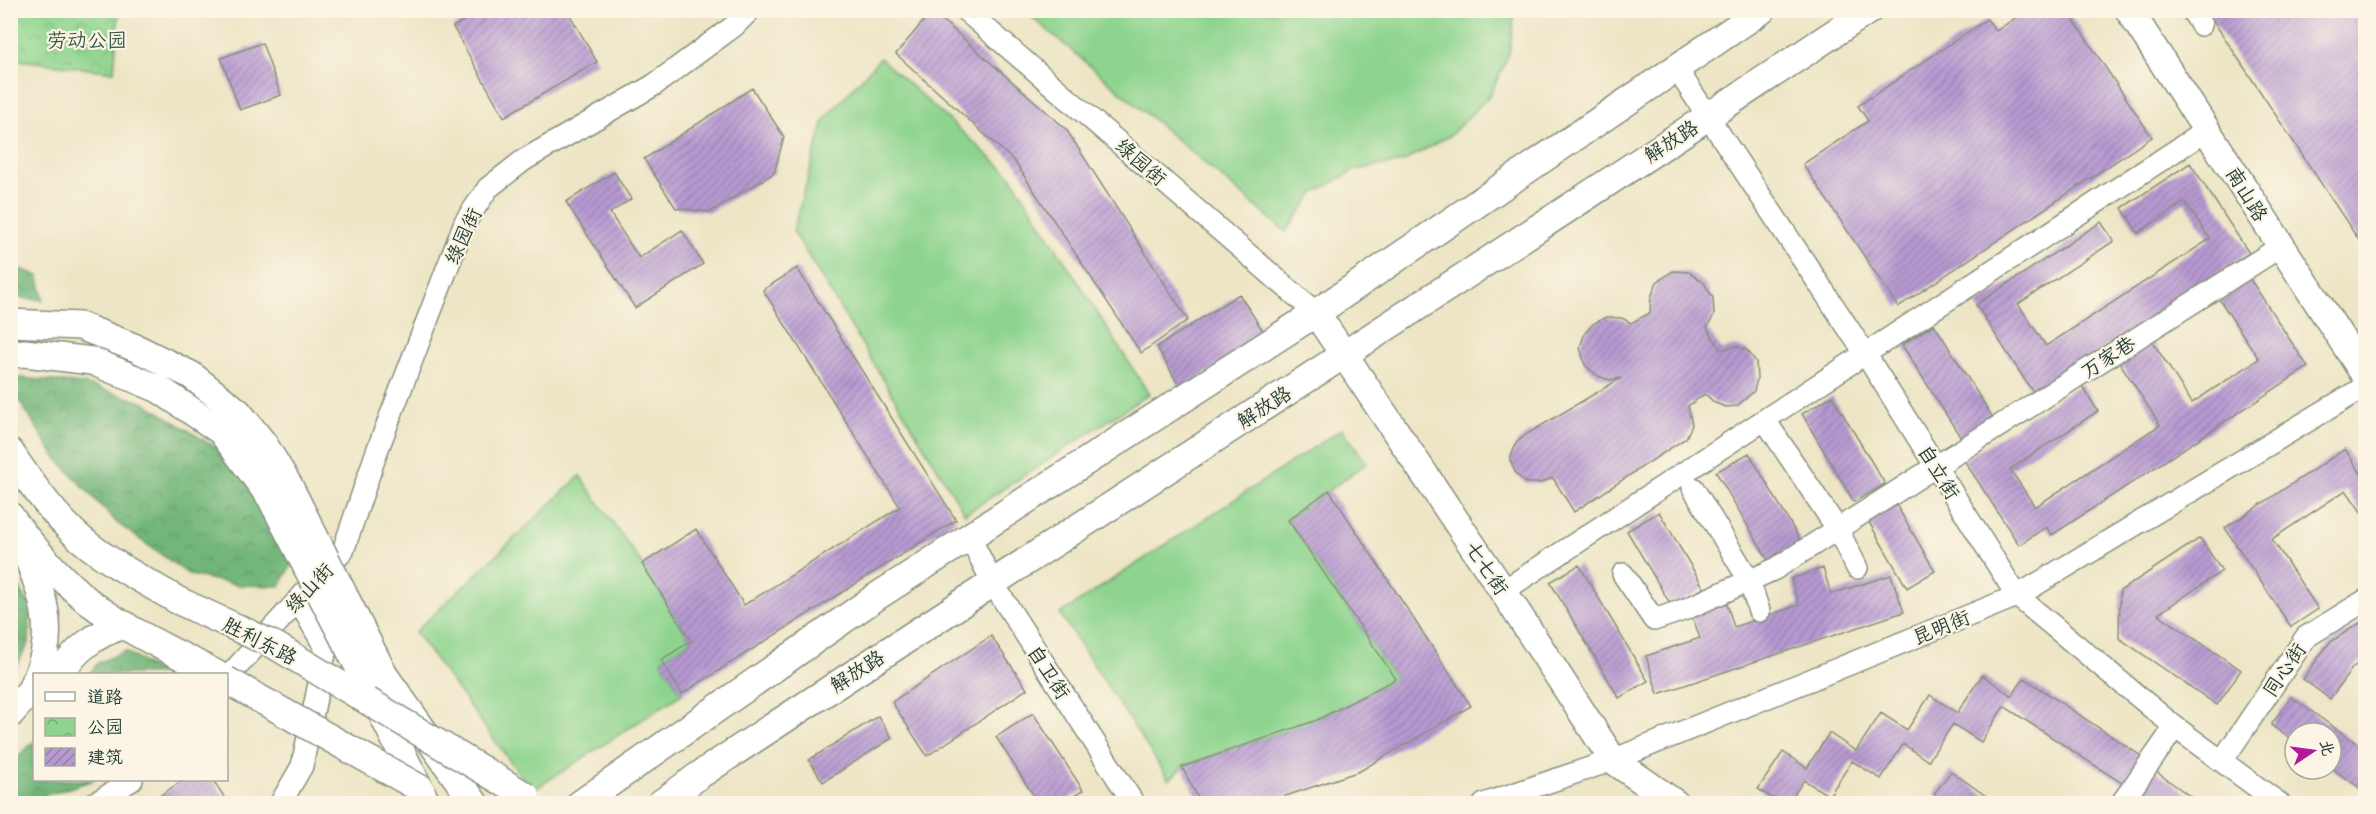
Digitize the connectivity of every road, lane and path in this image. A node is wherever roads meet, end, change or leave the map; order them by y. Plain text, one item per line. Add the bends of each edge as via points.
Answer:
1 (750, 10) edge
2 (965, 10) edge
3 (1762, 10) edge
4 (1869, 10) edge
5 (2128, 10) edge
6 (1676, 68) junction
7 (1709, 117) junction
8 (2207, 130) junction
9 (2280, 247) junction
10 (1316, 313) junction
11 (10, 323) edge
12 (10, 354) edge
13 (1344, 355) junction
14 (1866, 355) junction
15 (2366, 377) edge
16 (2366, 386) edge
17 (1765, 420) junction
18 (10, 452) edge
19 (1936, 467) junction
20 (1693, 488) dead end
21 (280, 492) junction
22 (13, 520) edge
23 (1838, 530) junction
24 (970, 537) junction
25 (344, 551) joint
26 (1857, 568) dead end
27 (1623, 574) dead end
28 (1749, 580) junction
29 (992, 582) junction
30 (1503, 591) junction
31 (2017, 596) junction
32 (298, 600) junction
33 (2366, 600) edge
34 (1759, 611) dead end
35 (125, 625) junction
36 (39, 673) edge
37 (61, 673) edge
38 (212, 673) edge
39 (375, 677) junction
40 (228, 678) edge
41 (228, 681) edge
42 (33, 685) edge
43 (33, 711) edge
44 (10, 714) edge
45 (2175, 727) junction
46 (10, 732) edge
47 (1613, 760) junction
48 (2222, 761) junction
49 (130, 781) edge
50 (428, 799) edge
51 (532, 801) edge
52 (92, 804) edge
53 (280, 804) edge
54 (449, 804) edge
55 (475, 804) edge
56 (580, 804) edge
57 (660, 804) edge
58 (1134, 804) edge
59 (1484, 804) edge
60 (1676, 804) edge
61 (2121, 804) edge
62 (2280, 804) edge

1 - 25 street, 绿园街 via 654,85 524,160 488,188 465,222 377,451
2 - 10 street, 绿园街
3 - 6 main road
4 - 7 main road, 解放路
5 - 8 main road, 南山路
6 - 7 street, 自立街
6 - 10 main road
7 - 13 main road, 解放路
7 - 14 street, 自立街
8 - 9 main road, 南山路
8 - 14 street
9 - 15 main road, 南山路
9 - 19 street, 万家巷
10 - 13 main road, 七七街
10 - 24 main road
11 - 21 main road via 80,326 191,375 238,412 263,443
12 - 21 main road via 92,361 159,389 221,431
13 - 29 main road, 解放路
13 - 30 main road, 七七街
14 - 17 street
14 - 19 street, 自立街
16 - 31 street, 昆明街
17 - 23 street
17 - 30 street
18 - 51 main road, 胜利东路, bridge via 36,491 74,532 108,559 177,600 276,646
19 - 23 street, 万家巷
19 - 31 street, 自立街
20 - 28 street
21 - 39 main road, bridge
22 - 35 main road via 87,601
22 - 36 main road via 39,588 48,626
23 - 26 street
23 - 28 street, 万家巷 via 1775,569
24 - 29 street, 自卫街
24 - 56 main road via 876,597
25 - 32 street, 绿山街
27 - 28 street, 万家巷 via 1654,620
28 - 34 street
29 - 57 main road, 解放路
29 - 58 street, 自卫街
30 - 47 main road, 七七街
31 - 45 street, 自立街
31 - 47 street, 昆明街
32 - 40 street, 绿山街
32 - 53 street via 326,649 302,766
33 - 48 street, 同心街 via 2306,638
35 - 37 main road via 84,644
35 - 38 main road
39 - 50 main road
39 - 55 main road
41 - 50 main road, bridge
42 - 44 main road
43 - 46 main road
45 - 48 street, 自立街
45 - 61 street
47 - 59 street, 昆明街
47 - 60 main road, 七七街
48 - 62 street, 自立街
49 - 52 street
50 - 54 main road

